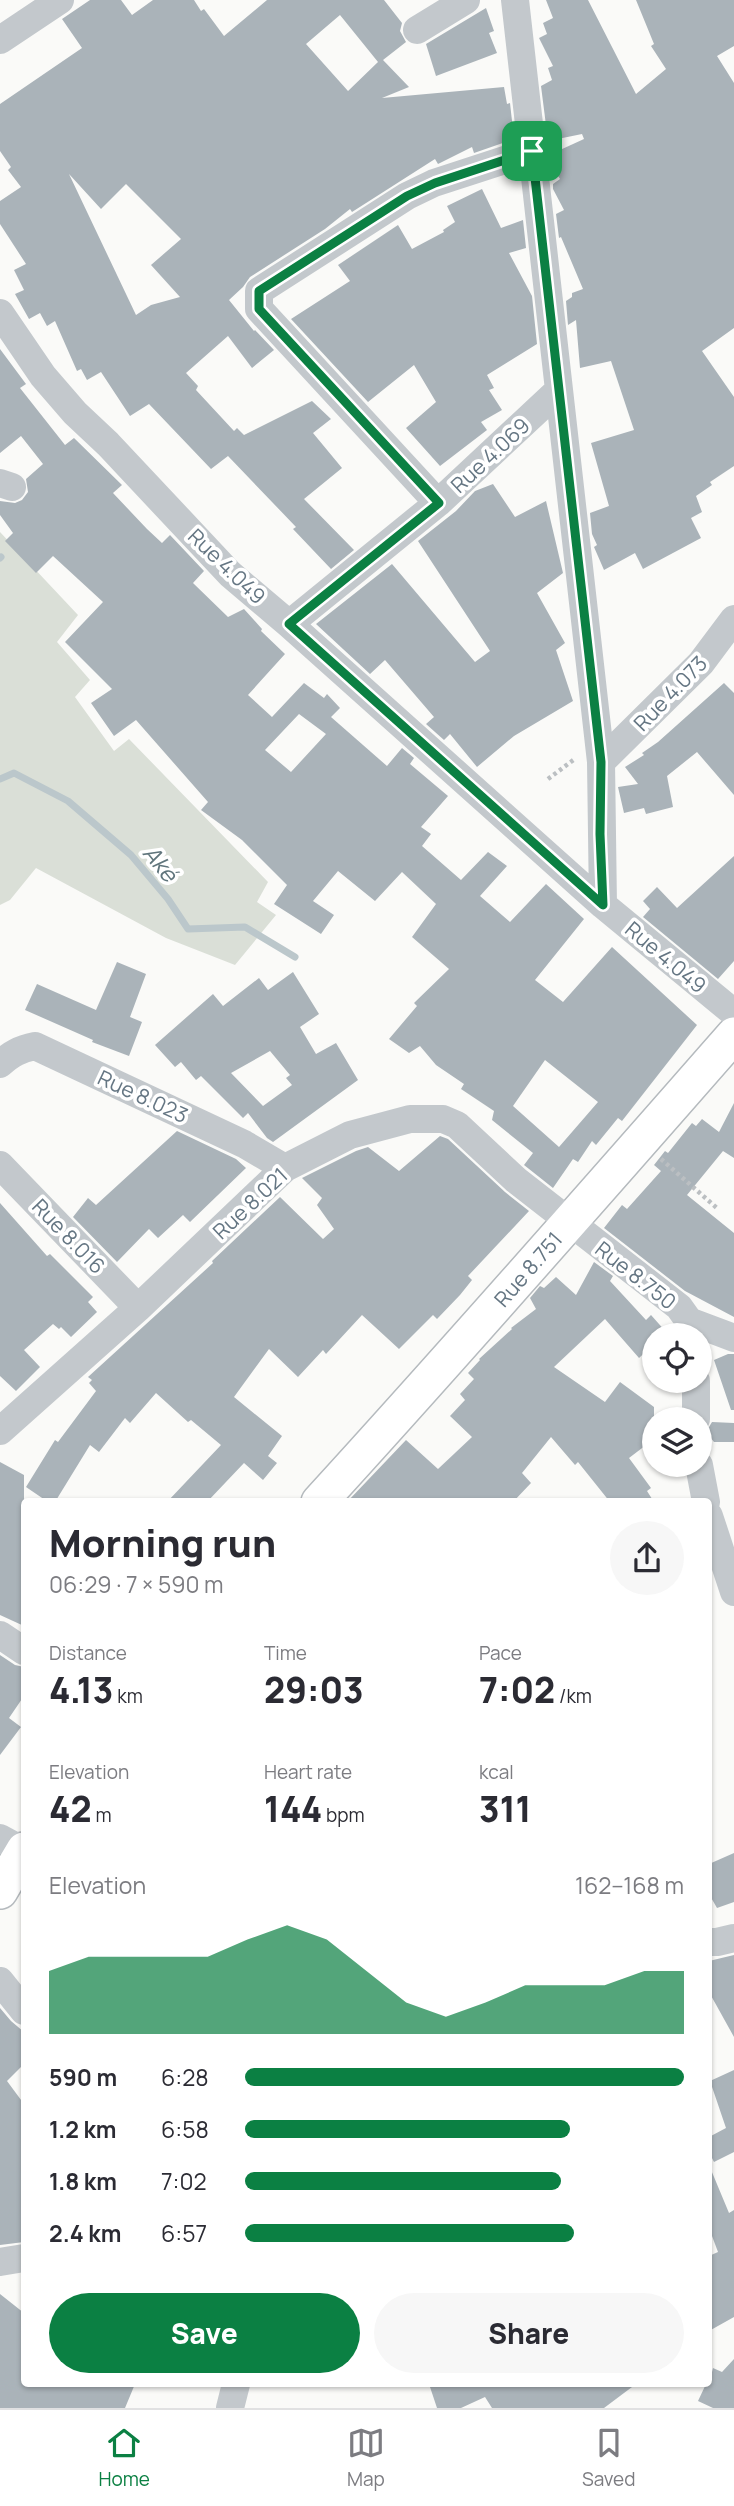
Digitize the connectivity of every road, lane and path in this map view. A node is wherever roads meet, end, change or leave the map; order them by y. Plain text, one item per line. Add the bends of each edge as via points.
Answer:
1 (60, 0) edge
2 (466, 0) edge
3 (516, 0) edge
4 (417, 30) dead end
5 (0, 40) edge
6 (532, 151) junction
7 (0, 313) edge
8 (559, 390) junction
9 (439, 503) junction
10 (734, 619) edge
11 (289, 624) junction
12 (601, 762) junction
13 (603, 905) junction
14 (734, 1013) edge
15 (734, 1035) edge
16 (0, 1064) edge
17 (641, 1141) junction
18 (0, 1165) edge
19 (285, 1168) junction
20 (718, 1209) dead end
21 (568, 1222) junction
22 (138, 1308) junction
23 (688, 1323) edge
24 (712, 1333) edge
25 (734, 1338) edge
26 (3, 1422) edge
27 (701, 1477) edge
28 (323, 1498) edge
29 (705, 1498) edge
30 (712, 1530) edge
31 (723, 1582) edge
32 (0, 1635) edge
33 (21, 1649) edge
34 (0, 1838) edge
35 (21, 1849) edge
36 (21, 1856) edge
37 (0, 1891) edge
38 (734, 1938) edge
39 (712, 1942) edge
40 (0, 1981) edge
41 (21, 2007) edge
42 (21, 2258) edge
43 (0, 2262) edge
44 (235, 2387) edge
45 (230, 2408) edge

1 - 5 street
2 - 4 street
3 - 6 street
6 - 8 street
6 - 9 street via 407,196 259,291 259,309
7 - 11 street, Rue 4.049 via 75,413 230,574
8 - 9 street, Rue 4.069
8 - 12 street
9 - 11 street, Rue 4.069
10 - 12 street, Rue 4.073 via 701,663
11 - 13 street, Rue 4.049
12 - 13 street
13 - 14 street, Rue 4.049
15 - 17 main road, Rue 8.751
16 - 19 street, Rue 8.023 via 22,1048 35,1046 244,1143
17 - 20 path
17 - 21 main road, Rue 8.751
18 - 22 street, Rue 8.016
19 - 21 street, Rue 8.021 via 359,1132 410,1119 443,1119 457,1125
19 - 22 street, Rue 8.021
21 - 23 street, Rue 8.750 via 679,1307
21 - 28 main road, Rue 8.751
22 - 26 street, Rue 8.021
24 - 25 street
27 - 29 street
30 - 31 street
32 - 33 street
34 - 35 street
36 - 37 main road
38 - 39 street
40 - 41 street
42 - 43 street
44 - 45 street

